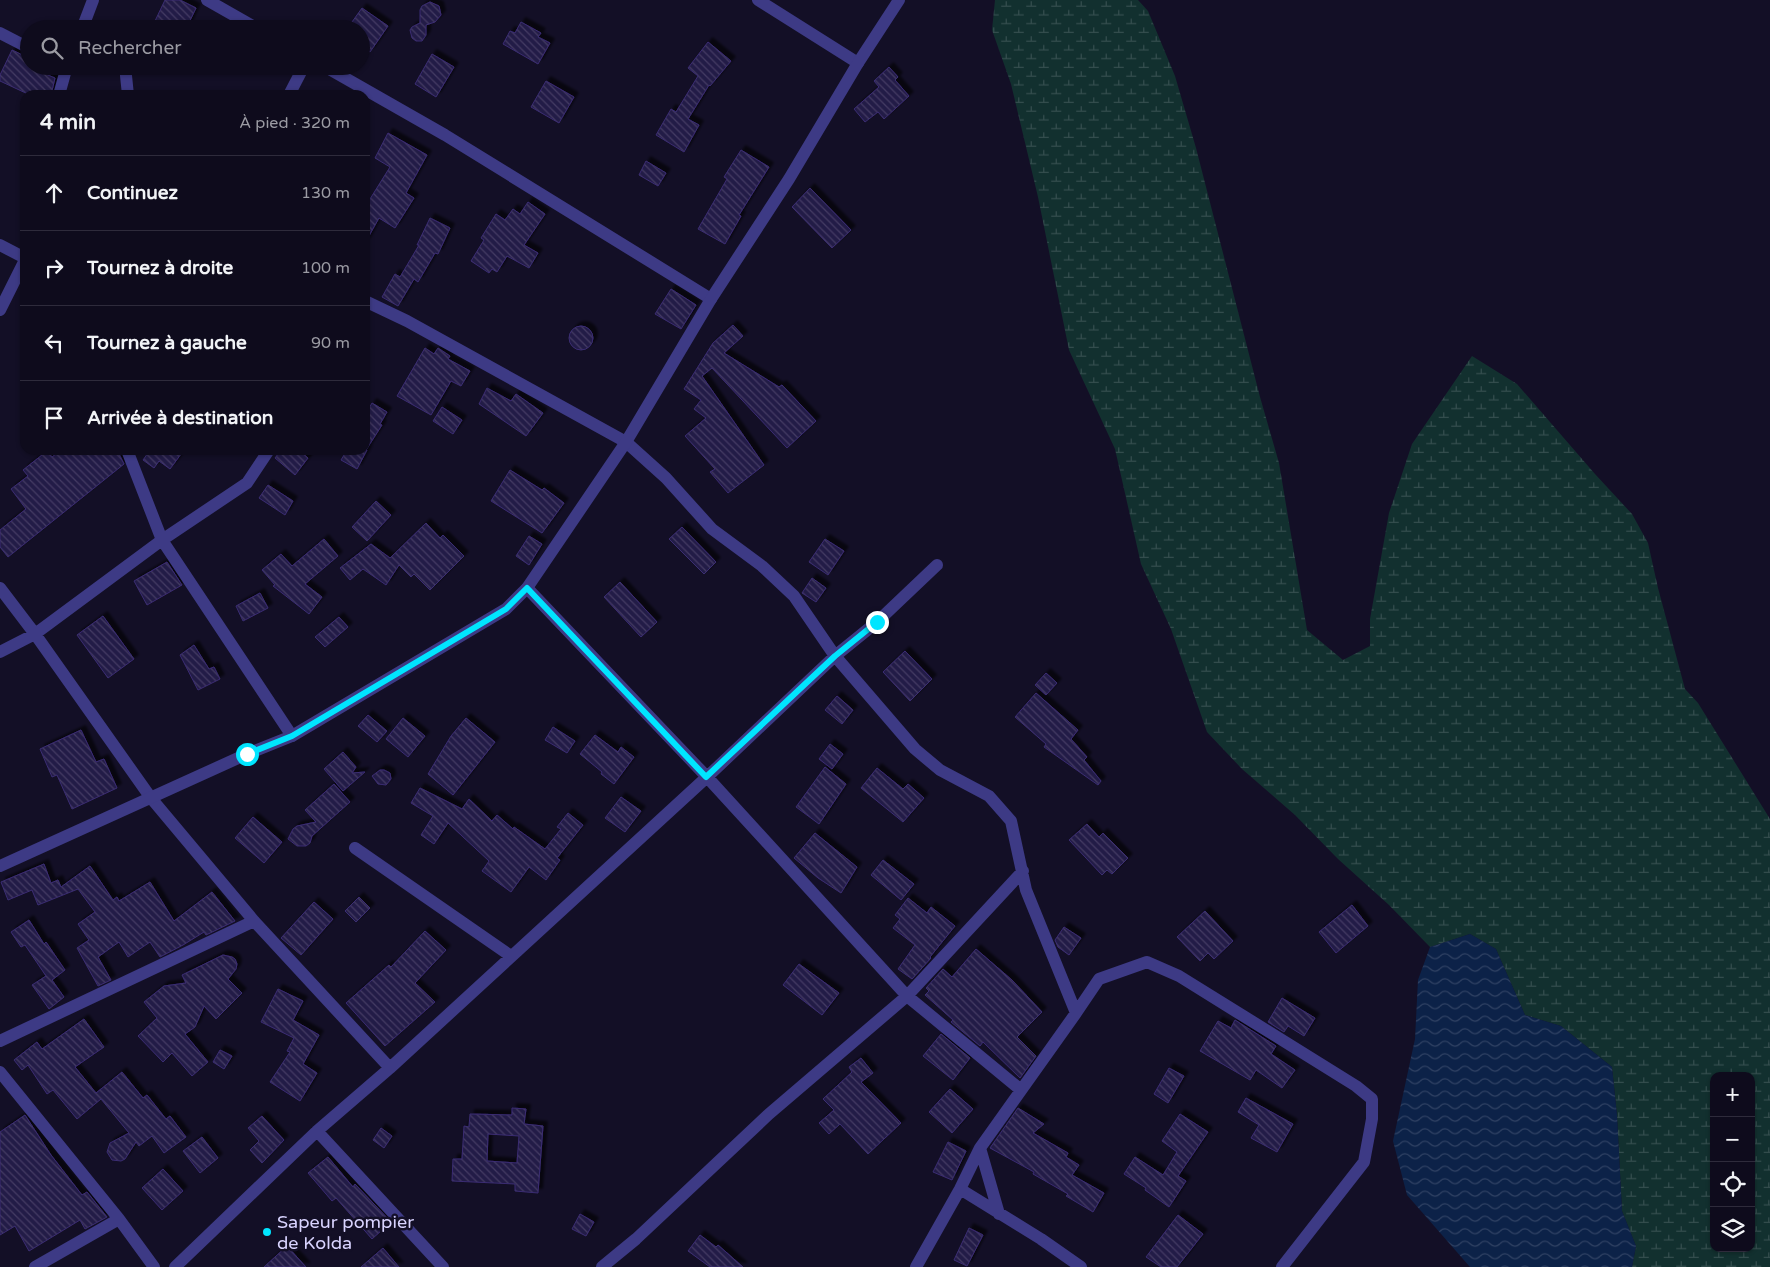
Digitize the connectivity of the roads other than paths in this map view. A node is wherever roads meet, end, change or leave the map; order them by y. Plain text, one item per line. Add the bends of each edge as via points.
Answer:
1 (93, 0) edge
2 (206, 0) edge
3 (758, 0) edge
4 (899, 0) edge
5 (85, 20) edge
6 (242, 20) edge
7 (0, 33) edge
8 (20, 43) edge
9 (858, 63) junction
10 (64, 75) edge
11 (126, 75) edge
12 (299, 75) edge
13 (340, 75) edge
14 (60, 90) edge
15 (127, 90) edge
16 (292, 90) edge
17 (366, 90) edge
18 (370, 92) edge
19 (0, 245) edge
20 (20, 256) edge
21 (20, 269) edge
22 (710, 299) junction
23 (370, 305) edge
24 (0, 310) edge
25 (626, 442) junction
26 (128, 455) edge
27 (266, 455) edge
28 (162, 540) junction
29 (937, 564) dead end
30 (0, 588) edge
31 (527, 588) junction
32 (35, 634) junction
33 (0, 652) edge
34 (835, 656) junction
35 (292, 736) junction
36 (706, 777) junction
37 (151, 798) junction
38 (355, 848) dead end
39 (0, 866) edge
40 (1023, 871) junction
41 (254, 921) junction
42 (511, 956) junction
43 (907, 996) junction
44 (1076, 1013) junction
45 (0, 1041) edge
46 (390, 1068) junction
47 (0, 1072) edge
48 (1021, 1090) junction
49 (317, 1131) junction
50 (980, 1148) junction
51 (960, 1188) junction
52 (999, 1214) junction
53 (119, 1219) junction
54 (35, 1267) edge
55 (154, 1267) edge
56 (175, 1267) edge
57 (442, 1267) edge
58 (602, 1267) edge
59 (916, 1267) edge
60 (1081, 1267) edge
61 (1282, 1267) edge

1 - 5 street
2 - 6 street
3 - 9 street
4 - 9 street
7 - 8 street
9 - 22 street via 789,179
10 - 14 street
11 - 15 street
12 - 16 street
13 - 17 street
18 - 22 street
19 - 20 street
21 - 24 street
22 - 25 street
23 - 25 street via 407,321
25 - 31 street
25 - 34 street via 666,478 712,529 762,566 794,596
26 - 28 street
27 - 28 street via 247,483
28 - 32 street
28 - 35 street
29 - 34 street via 877,622
30 - 32 street
31 - 35 street via 506,609
31 - 36 street
32 - 33 street
32 - 37 street
34 - 36 street
34 - 40 street via 915,749 940,770 989,796 1011,821
35 - 37 street
36 - 42 street
36 - 43 street
37 - 39 street
37 - 41 street
38 - 42 street
40 - 43 street
40 - 44 street via 1026,890
41 - 45 street
41 - 46 street
42 - 46 street
43 - 48 street
43 - 58 street via 770,1114
44 - 48 street
44 - 61 street via 1099,979 1147,962 1179,976 1372,1099 1372,1119 1364,1162
46 - 49 street
47 - 53 street
48 - 50 street
49 - 56 street
49 - 57 street
50 - 51 street
50 - 52 street
51 - 52 street
51 - 59 street
52 - 60 street
53 - 54 street
53 - 55 street

